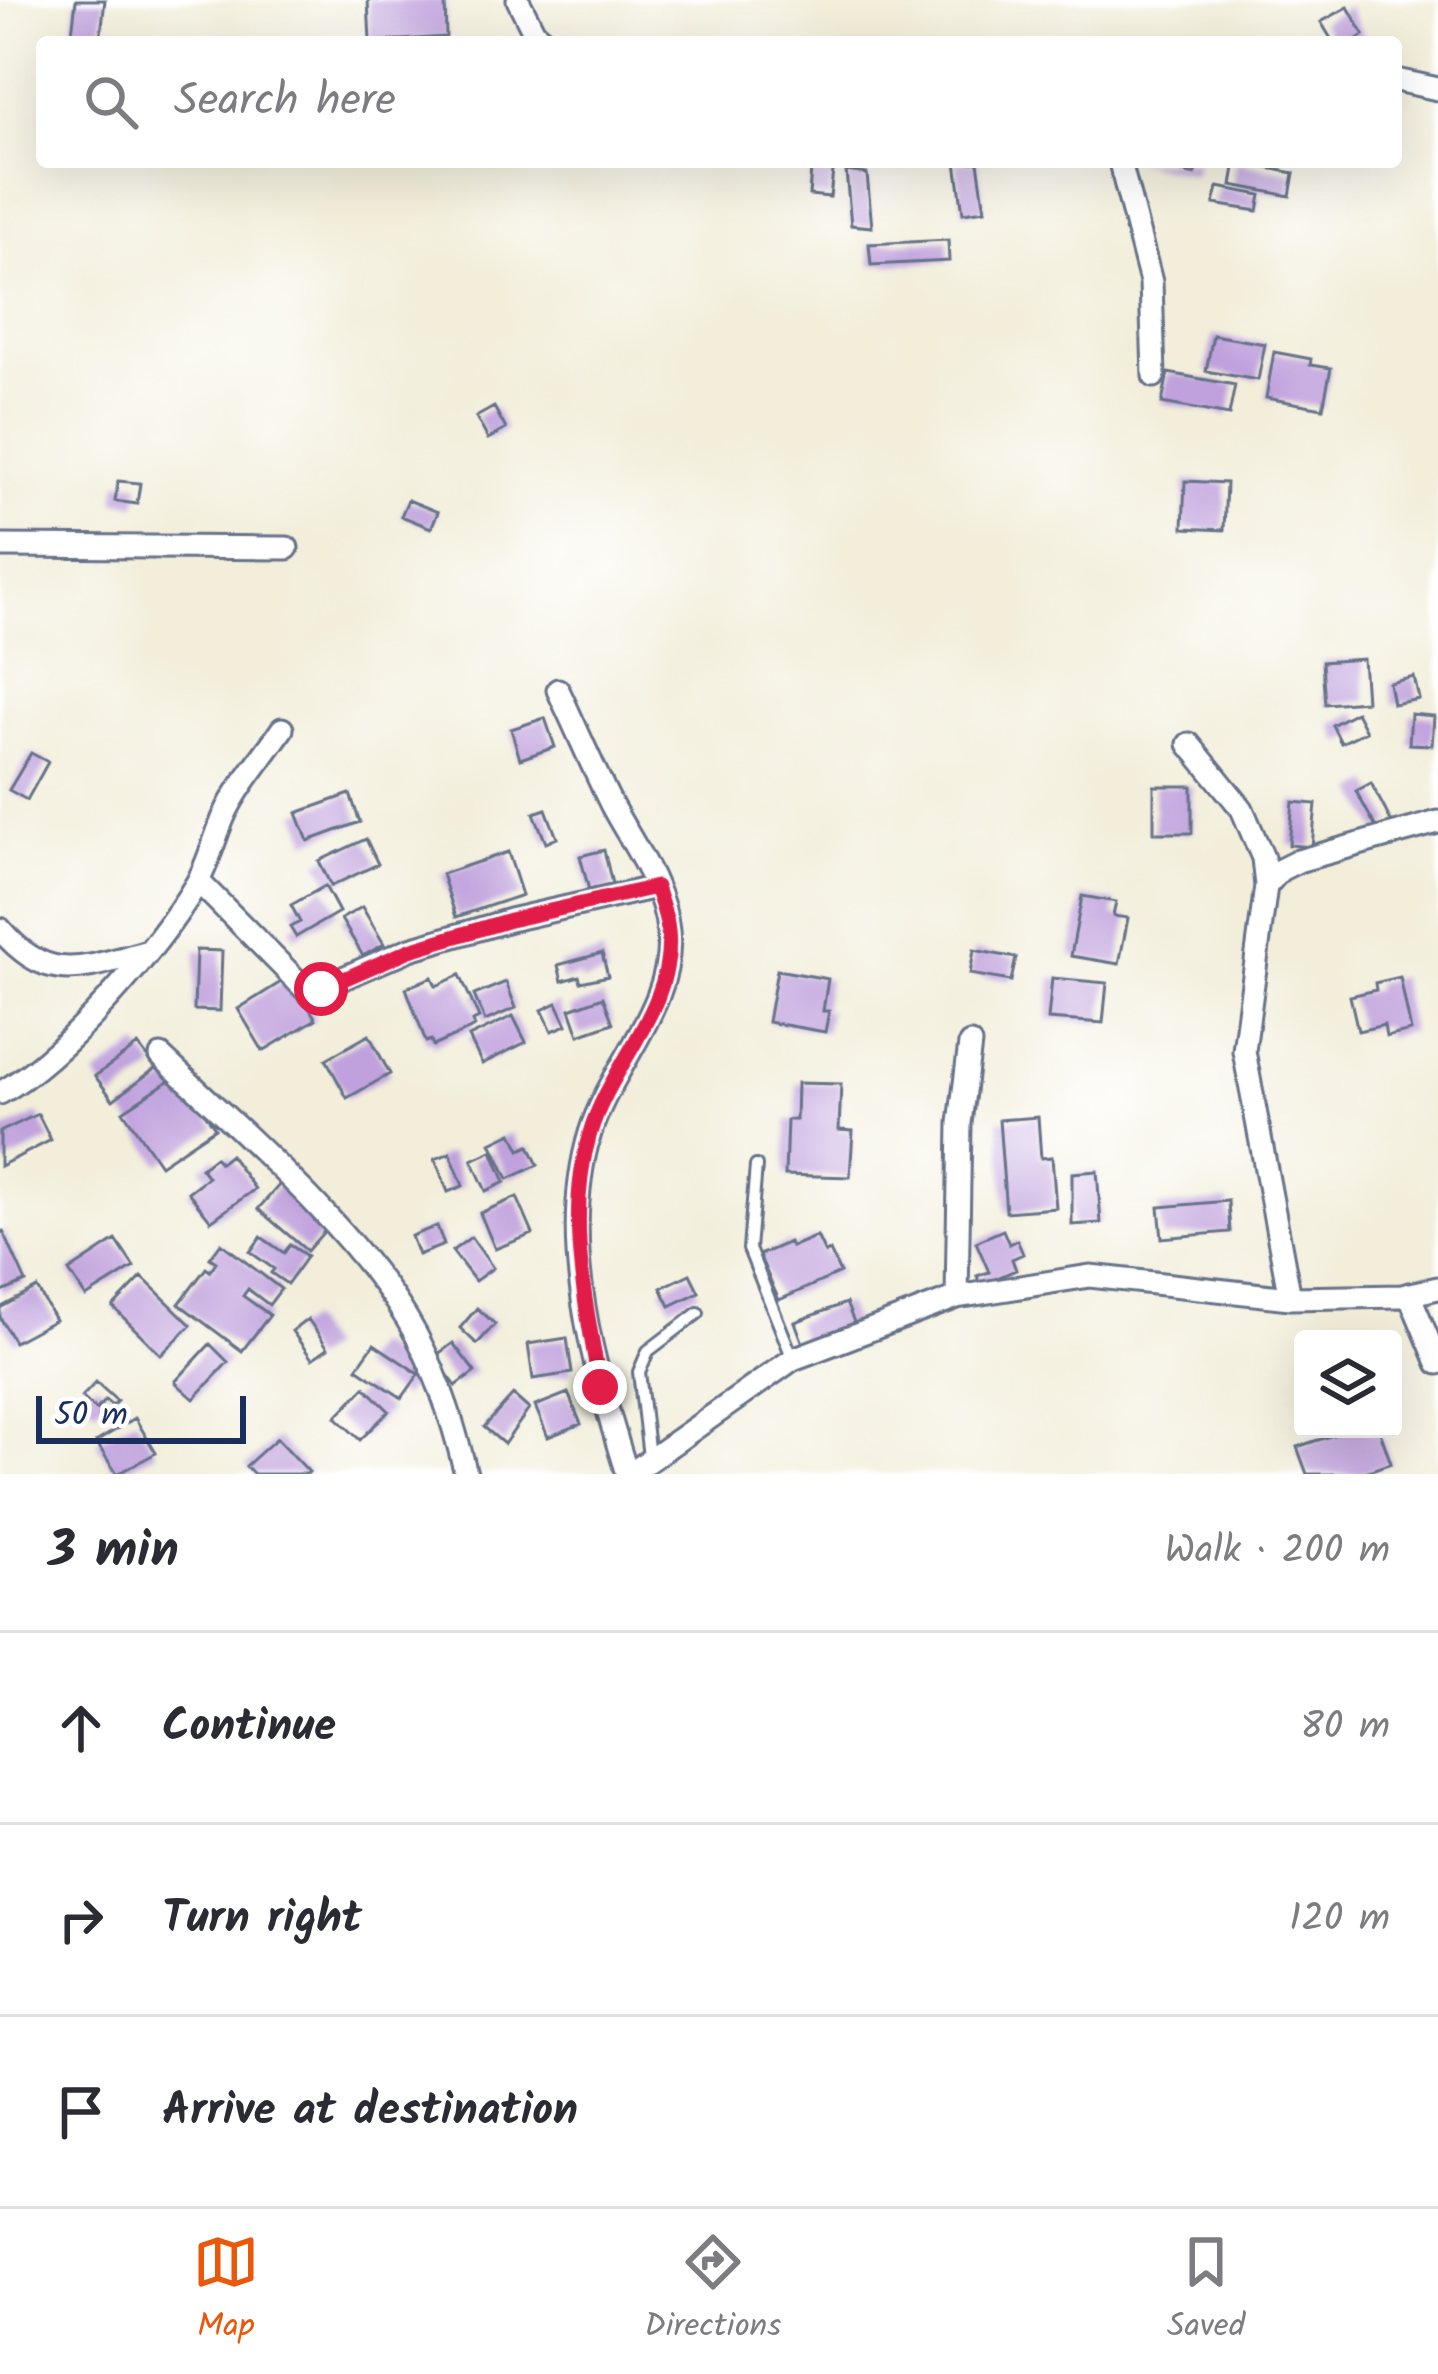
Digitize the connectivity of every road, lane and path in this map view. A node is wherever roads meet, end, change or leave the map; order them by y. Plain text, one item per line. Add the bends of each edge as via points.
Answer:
1 (518, 0) edge
2 (539, 36) edge
3 (1402, 81) edge
4 (1438, 89) edge
5 (1122, 168) edge
6 (1154, 376) dead end
7 (0, 546) edge
8 (287, 548) dead end
9 (558, 690) dead end
10 (283, 729) dead end
11 (1189, 744) dead end
12 (1438, 823) edge
13 (198, 881) junction
14 (1266, 886) junction
15 (656, 887) junction
16 (0, 929) edge
17 (145, 952) junction
18 (970, 1044) dead end
19 (161, 1056) dead end
20 (0, 1093) edge
21 (756, 1166) dead end
22 (1438, 1288) edge
23 (1409, 1294) junction
24 (957, 1297) junction
25 (1290, 1298) junction
26 (698, 1313) dead end
27 (793, 1359) junction
28 (1438, 1363) edge
29 (636, 1470) edge
30 (466, 1474) edge

1 - 2 street
3 - 4 street
5 - 6 street via 1151,282
7 - 8 street
9 - 15 street
10 - 13 street via 227,809
11 - 14 street via 1242,809
12 - 14 street via 1298,861
13 - 15 street via 308,993 410,950
13 - 17 street
14 - 25 street via 1244,1051
15 - 29 street via 668,968 590,1133 579,1191 578,1251 596,1365
16 - 17 street via 23,956 49,968
17 - 20 street via 73,1036
18 - 24 street
19 - 30 street via 325,1212 407,1319 449,1408
21 - 27 lane via 749,1249
22 - 23 street
23 - 25 street
23 - 28 street
24 - 25 street via 1090,1276
24 - 27 street
26 - 29 lane via 648,1351 639,1372
27 - 29 street

